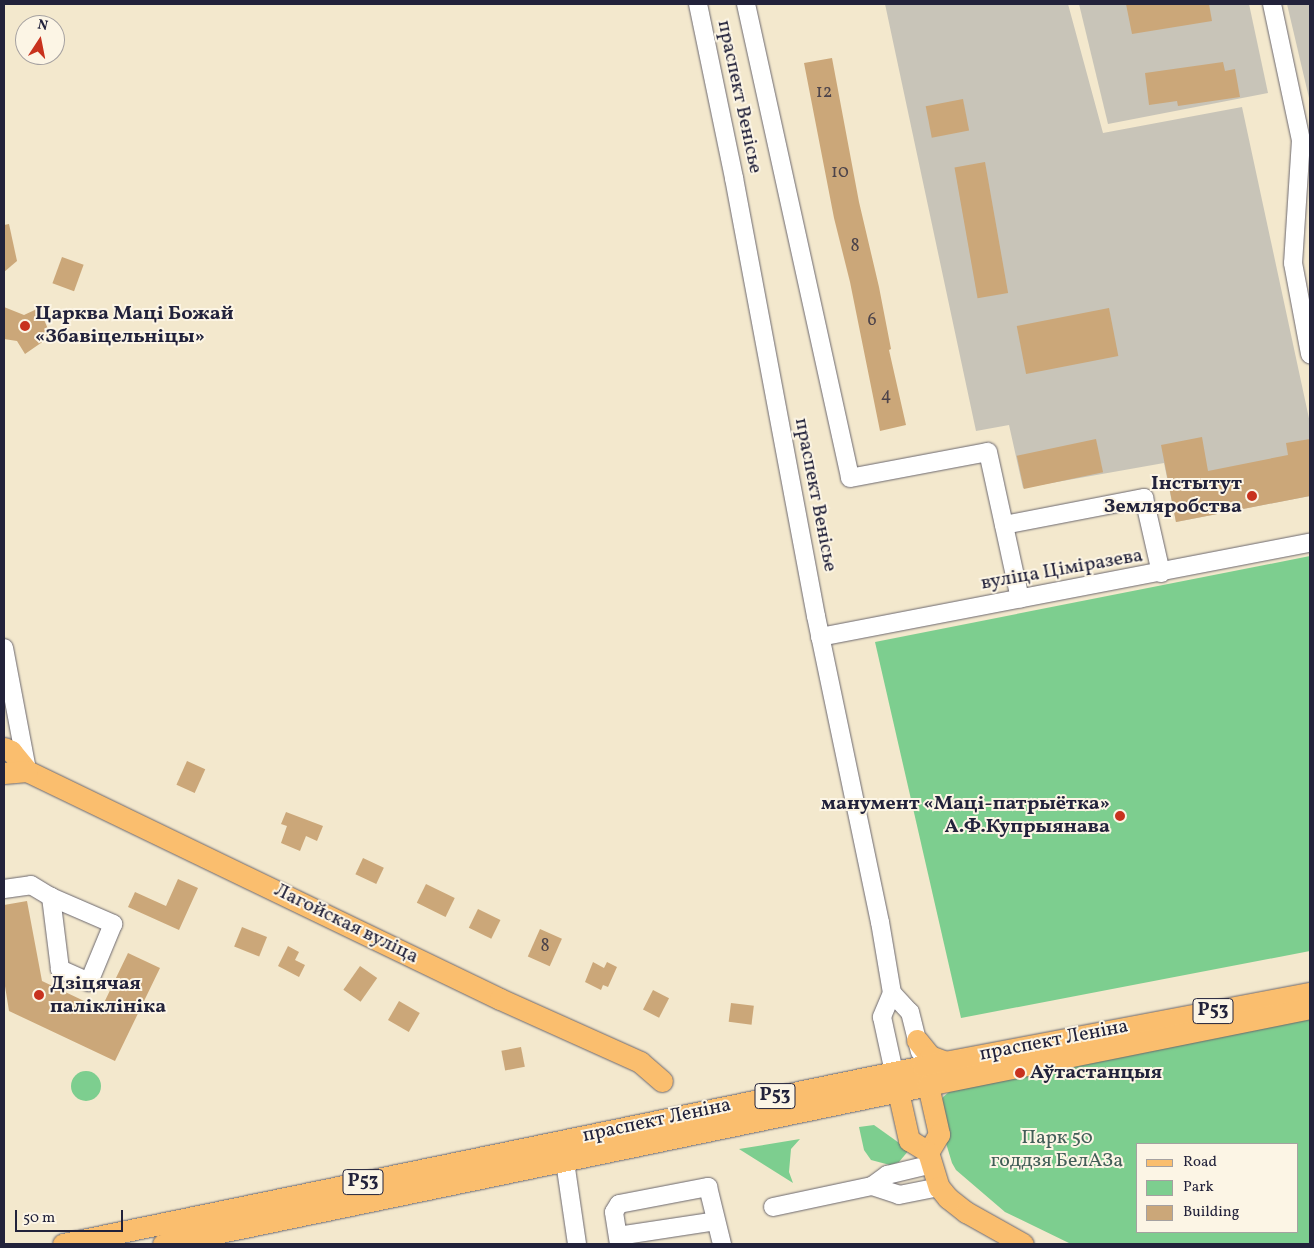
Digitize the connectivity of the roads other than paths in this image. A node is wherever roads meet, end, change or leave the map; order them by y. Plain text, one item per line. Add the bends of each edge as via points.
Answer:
1 (698, 4) edge
2 (746, 4) edge
3 (1272, 4) edge
4 (1310, 354) edge
5 (1004, 525) junction
6 (1310, 543) edge
7 (1161, 573) junction
8 (1020, 599) junction
9 (820, 637) junction
10 (4, 648) edge
11 (4, 748) edge
12 (27, 771) junction
13 (4, 773) edge
14 (4, 889) edge
15 (51, 897) junction
16 (892, 993) junction
17 (1310, 993) edge
18 (1310, 1008) edge
19 (917, 1040) junction
20 (946, 1062) junction
21 (926, 1075) junction
22 (662, 1081) dead end
23 (896, 1081) junction
24 (563, 1151) junction
25 (930, 1158) junction
26 (872, 1186) junction
27 (940, 1187) junction
28 (773, 1207) dead end
29 (716, 1221) junction
30 (618, 1240) edge
31 (63, 1244) edge
32 (163, 1244) edge
33 (577, 1244) edge
34 (722, 1244) edge
35 (1023, 1244) edge

1 - 9 street, праспект Венісье
2 - 5 street via 850,478 988,452
3 - 4 street via 1301,140 1293,263
5 - 7 street via 1144,498
5 - 8 street
6 - 7 street, вуліца Ціміразева
7 - 8 street, вуліца Ціміразева
8 - 9 street, вуліца Ціміразева
9 - 16 street, праспект Венісье
10 - 12 street
11 - 12 main road, Лагойская вуліца via 11,751
12 - 13 main road
12 - 22 main road, Лагойская вуліца via 500,999 640,1062
14 - 15 street via 31,885
15 - 15 street via 60,969 89,982 113,924
16 - 19 street via 910,1012
16 - 23 street via 882,1017
17 - 20 main road, праспект Леніна / Р53
18 - 21 main road, праспект Леніна / Р53
19 - 20 main road via 930,1056
19 - 21 street
20 - 21 main road, праспект Леніна / Р53
21 - 23 main road, праспект Леніна / Р53
21 - 25 main road via 939,1134
23 - 24 main road, праспект Леніна / Р53
23 - 25 main road via 908,1140
24 - 31 main road, праспект Леніна / Р53
24 - 32 main road, праспект Леніна / Р53
24 - 33 street
25 - 26 street via 887,1175
25 - 27 main road
26 - 27 street via 899,1195
26 - 28 street
27 - 35 main road via 966,1212
29 - 30 street
29 - 30 street via 708,1187 619,1204 614,1212
29 - 34 street

